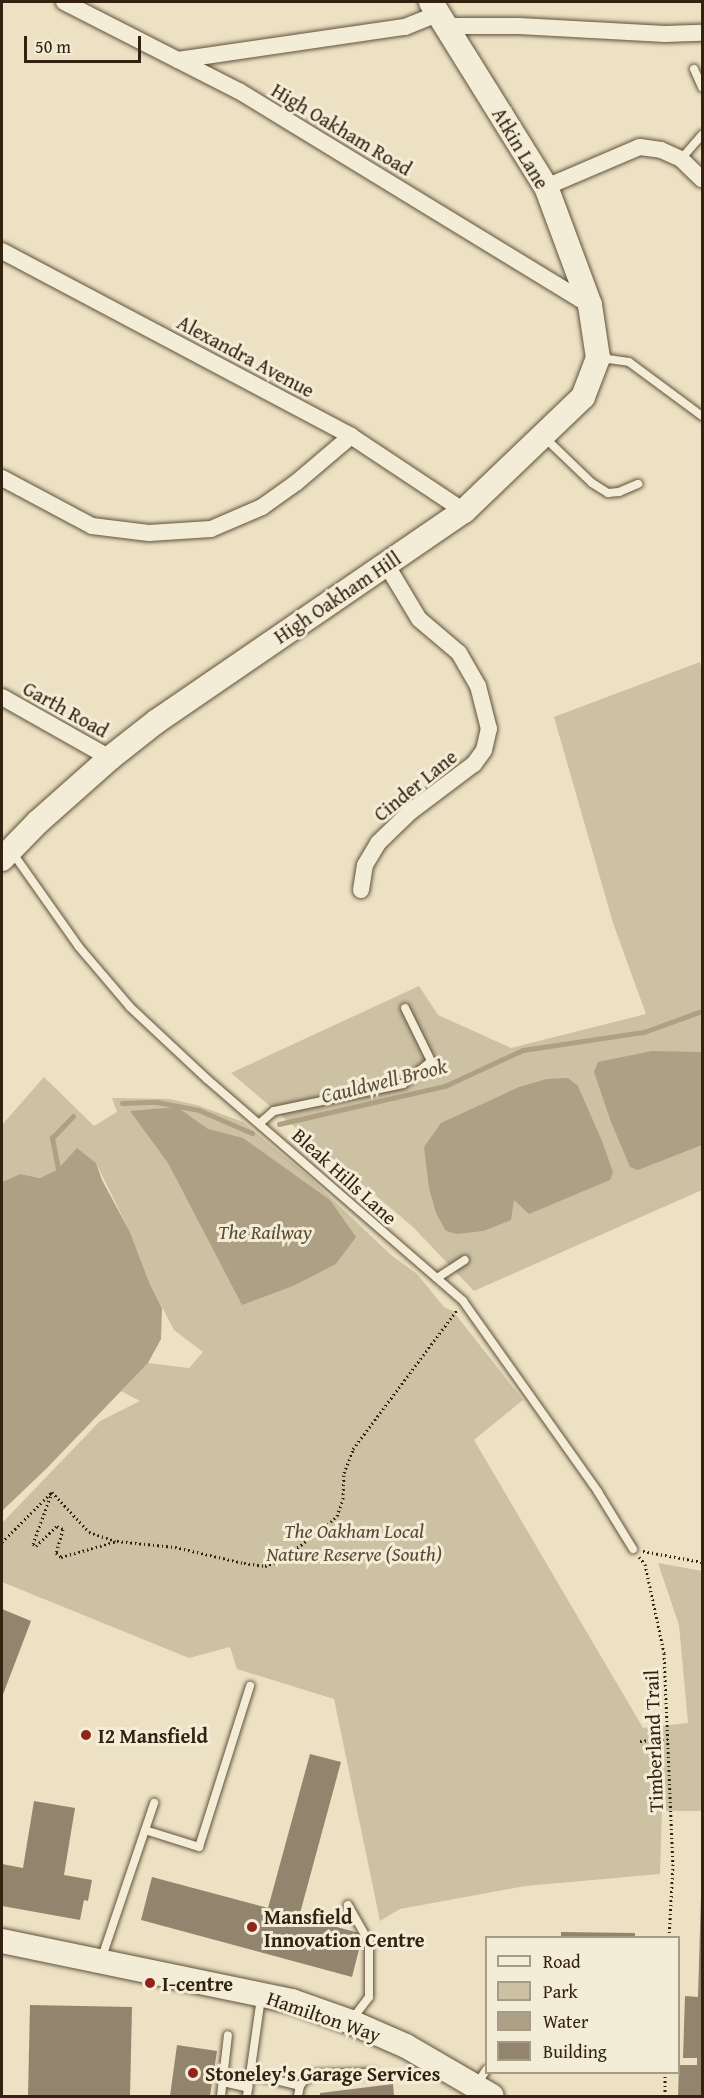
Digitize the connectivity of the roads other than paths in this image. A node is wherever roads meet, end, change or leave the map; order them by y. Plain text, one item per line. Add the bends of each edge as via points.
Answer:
1 (64, 2) edge
2 (438, 14) edge
3 (702, 33) edge
4 (178, 60) junction
5 (694, 69) dead end
6 (702, 87) edge
7 (702, 135) edge
8 (681, 159) junction
9 (702, 179) edge
10 (546, 187) junction
11 (2, 251) edge
12 (590, 305) junction
13 (597, 358) junction
14 (702, 416) edge
15 (351, 436) junction
16 (543, 436) junction
17 (2, 478) edge
18 (638, 484) dead end
19 (464, 511) junction
20 (386, 564) junction
21 (2, 697) edge
22 (110, 758) junction
23 (6, 854) edge
24 (361, 890) dead end
25 (405, 1008) dead end
26 (260, 1123) junction
27 (465, 1260) dead end
28 (437, 1278) junction
29 (633, 1549) road end
30 (250, 1686) dead end
31 (154, 1803) dead end
32 (145, 1830) junction
33 (348, 1905) dead end
34 (2, 1941) edge
35 (101, 1961) junction
36 (262, 1994) junction
37 (351, 2022) junction
38 (228, 2035) dead end
39 (373, 2073) dead end
40 (251, 2074) junction
41 (224, 2082) junction
42 (485, 2084) edge
43 (300, 2086) junction
44 (247, 2092) edge
45 (220, 2097) edge
46 (298, 2097) edge

1 - 4 street, High Oakham Road
2 - 3 street via 519,26
2 - 4 street via 405,27
2 - 10 street, Atkin Lane
4 - 12 street, High Oakham Road via 239,91
5 - 6 lane
7 - 8 lane
8 - 9 street
8 - 10 street via 661,150 640,147
10 - 12 street, Atkin Lane
11 - 15 street, Alexandra Avenue
12 - 13 street, High Oakham Hill
13 - 14 lane via 629,362
13 - 16 street, High Oakham Hill via 583,397
15 - 17 street via 262,507 211,529 149,533 92,526
15 - 19 street, Alexandra Avenue
16 - 18 lane via 592,483 608,493
16 - 19 street, High Oakham Hill
19 - 20 street, High Oakham Hill
20 - 22 street, High Oakham Hill via 157,721
20 - 24 street, Cinder Lane via 419,619 459,653 478,686 489,729 484,750 474,764 410,812 378,843 365,865
21 - 22 street, Garth Road
22 - 23 street, High Oakham Hill
23 - 26 lane, Bleak Hills Lane via 130,1007
25 - 26 lane via 431,1061 402,1084 274,1111
26 - 28 lane, Bleak Hills Lane
27 - 28 lane
28 - 29 lane, Bleak Hills Lane via 464,1301 598,1492
30 - 32 lane via 199,1847
31 - 32 lane
32 - 35 lane
33 - 37 lane via 369,1942 369,1997
34 - 35 street, Hamilton Way
35 - 36 street, Hamilton Way
36 - 37 street, Hamilton Way
36 - 40 lane
37 - 42 street, Hamilton Way
38 - 41 lane
39 - 43 lane via 316,2073
40 - 43 lane
40 - 44 lane
41 - 44 lane
41 - 45 lane
43 - 46 lane

